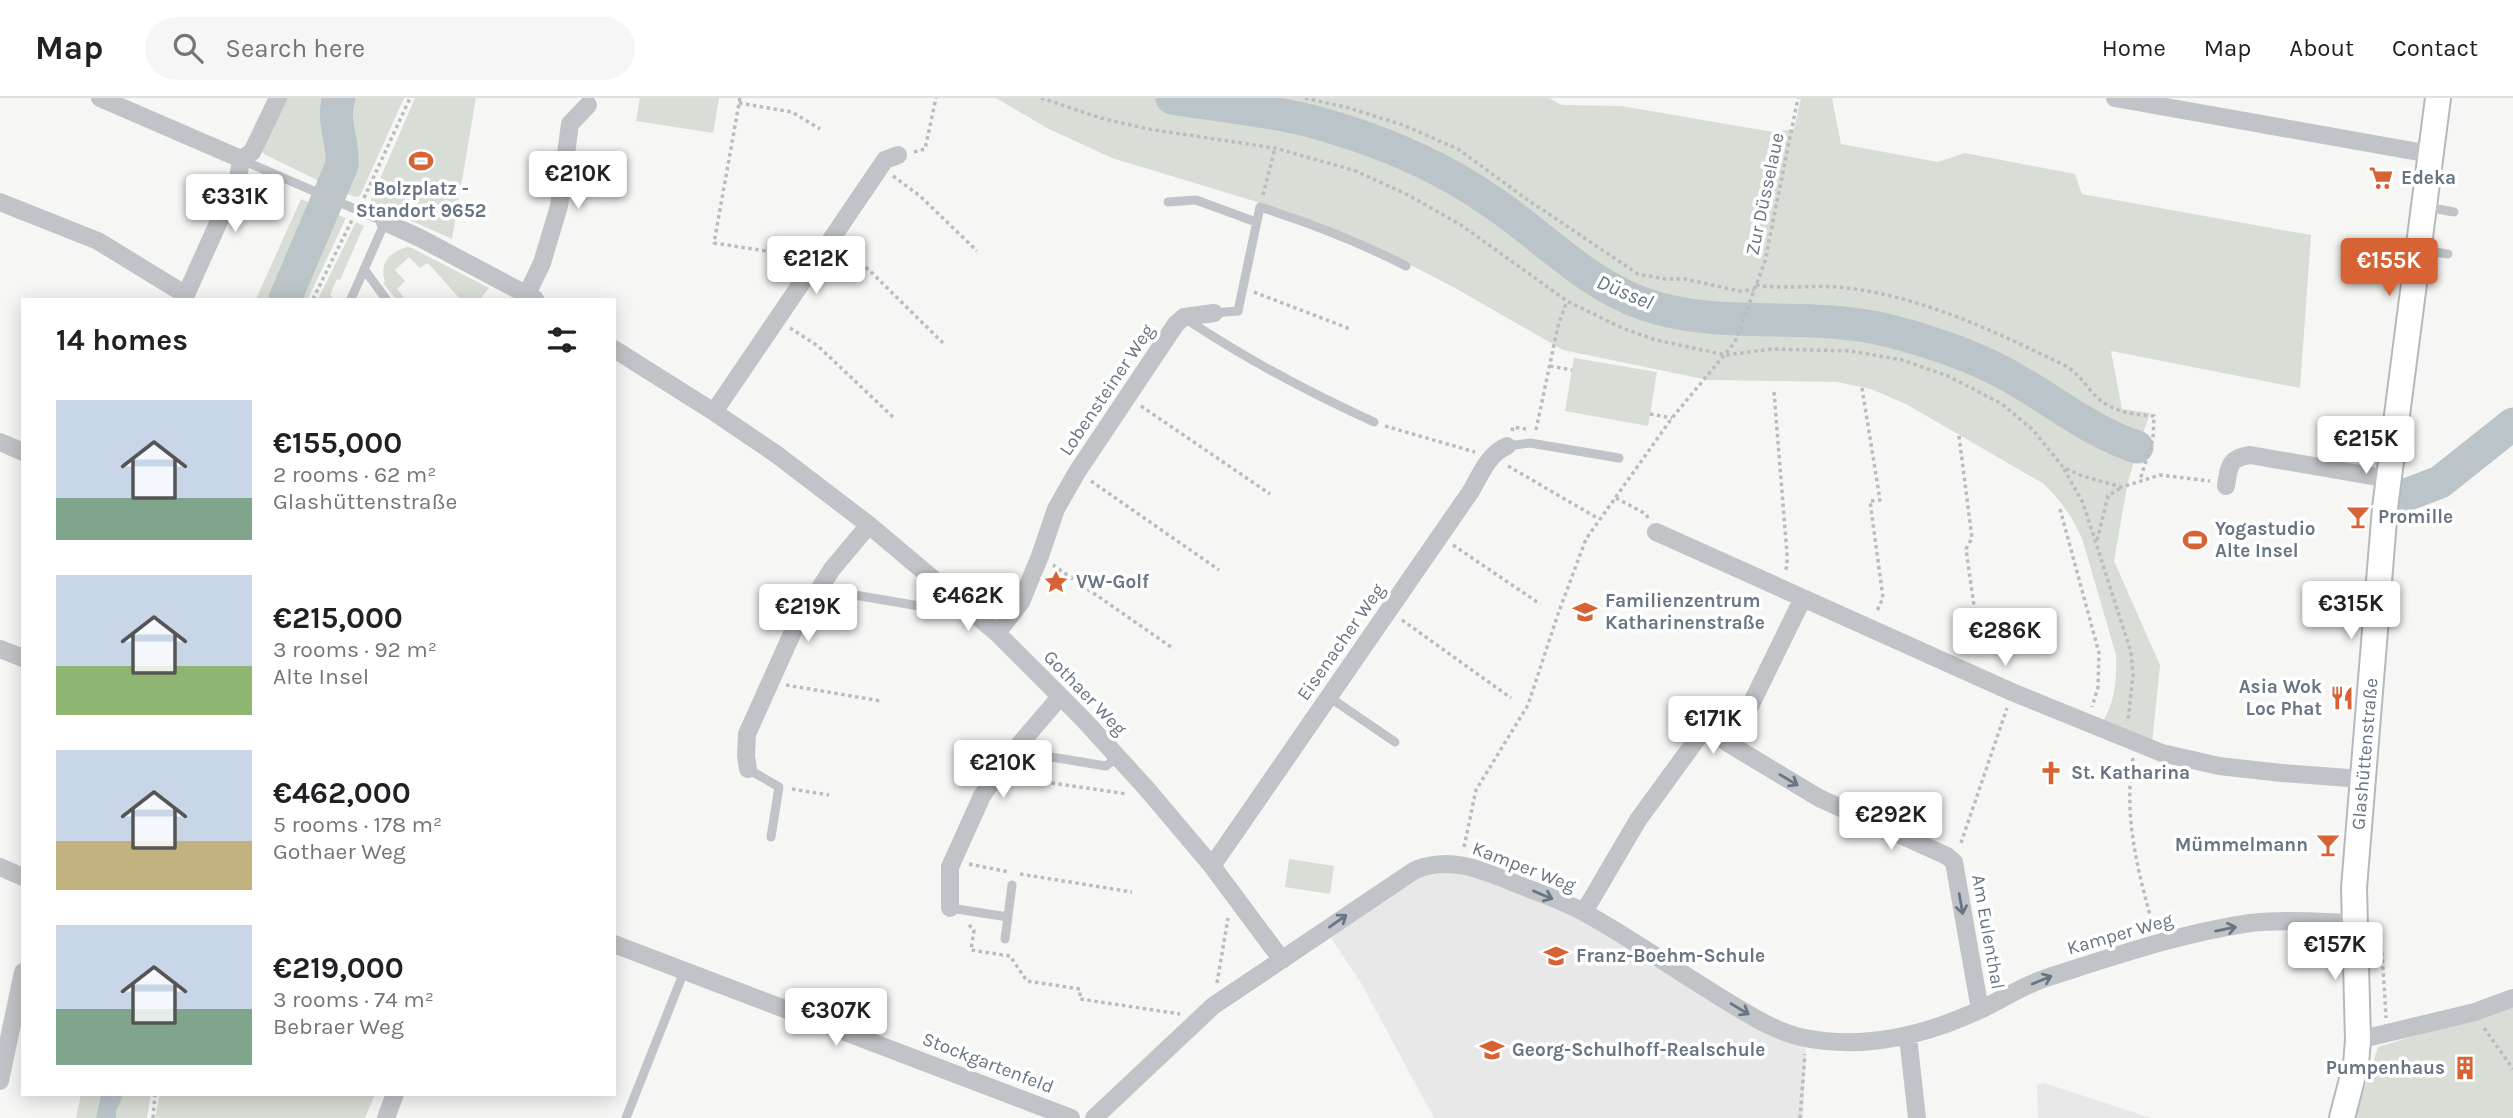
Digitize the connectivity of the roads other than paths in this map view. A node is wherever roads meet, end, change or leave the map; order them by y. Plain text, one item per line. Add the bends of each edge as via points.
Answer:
1 (100, 98) edge
2 (278, 98) edge
3 (2438, 98) edge
4 (2123, 99) edge
5 (588, 102) edge
6 (2430, 153) junction
7 (898, 155) road end
8 (240, 159) junction
9 (0, 202) edge
10 (1168, 202) dead end
11 (2424, 207) junction
12 (2454, 212) dead end
13 (384, 222) junction
14 (1256, 222) junction
15 (2418, 249) junction
16 (2448, 254) dead end
17 (1406, 267) dead end
18 (365, 269) junction
19 (185, 297) edge
20 (531, 297) edge
21 (351, 298) edge
22 (385, 298) edge
23 (1214, 313) joint
24 (1184, 317) junction
25 (616, 350) edge
26 (714, 412) junction
27 (1374, 422) road end
28 (0, 442) edge
29 (1507, 446) joint
30 (21, 451) edge
31 (1619, 458) dead end
32 (2389, 479) junction
33 (2226, 484) road end
34 (869, 525) junction
35 (1656, 532) road end
36 (818, 588) junction
37 (1803, 598) junction
38 (919, 606) dead end
39 (998, 633) junction
40 (0, 649) edge
41 (21, 657) edge
42 (1060, 697) junction
43 (1329, 697) junction
44 (1395, 742) dead end
45 (1731, 745) junction
46 (1018, 746) junction
47 (1118, 757) junction
48 (748, 769) joint
49 (2362, 779) junction
50 (771, 837) dead end
51 (1212, 866) junction
52 (0, 867) edge
53 (21, 876) edge
54 (1012, 885) dead end
55 (950, 908) joint
56 (1584, 912) junction
57 (1008, 917) junction
58 (2356, 923) junction
59 (1005, 939) dead end
60 (616, 945) edge
61 (1282, 960) junction
62 (685, 969) junction
63 (21, 980) edge
64 (2513, 998) edge
65 (1980, 1010) junction
66 (1908, 1037) junction
67 (2358, 1040) junction
68 (2, 1057) edge
69 (0, 1081) edge
70 (394, 1096) edge
71 (386, 1118) edge
72 (626, 1118) edge
73 (1071, 1118) edge
74 (1094, 1118) edge
75 (1917, 1118) edge
76 (2342, 1118) edge

1 - 8 street
2 - 8 street via 252,152
3 - 6 main road, Glashüttenstraße
4 - 6 street
5 - 20 street via 570,124 559,206
6 - 11 main road, Glashüttenstraße
7 - 26 street via 885,160
8 - 13 lane
8 - 19 street via 238,179
9 - 19 street via 98,241
10 - 14 lane via 1196,200
11 - 12 lane
11 - 15 main road, Glashüttenstraße
13 - 18 lane
13 - 20 street
14 - 17 lane, Lobensteiner Weg via 1260,207 1373,249
14 - 23 lane, Lobensteiner Weg via 1238,312
15 - 16 lane
15 - 32 main road, Glashüttenstraße
18 - 21 lane
18 - 22 lane
23 - 24 street, Lobensteiner Weg
24 - 27 lane via 1238,354
24 - 39 street, Lobensteiner Weg via 1077,472 1056,509 1021,602
25 - 26 street, Gothaer Weg
26 - 34 street, Gothaer Weg
28 - 30 street
29 - 31 lane via 1530,443
29 - 43 street, Eisenacher Weg via 1490,457
32 - 33 street via 2250,455 2230,464
32 - 49 main road, Glashüttenstraße
34 - 36 street
34 - 39 street, Gothaer Weg
35 - 37 street
36 - 38 lane
36 - 48 street via 796,625 747,734
37 - 45 street
37 - 49 street via 2162,753 2220,766
39 - 42 street, Gothaer Weg
40 - 41 street
42 - 46 street
42 - 47 street, Gothaer Weg
43 - 44 lane
43 - 51 street, Eisenacher Weg
45 - 56 street, Am Eulenthal via 1705,728 1638,820
45 -> 65 street, Am Eulenthal via 1819,798 1954,862
46 - 47 lane via 1027,753 1106,766
46 - 55 street via 982,796 950,867
47 - 51 street, Gothaer Weg
48 - 50 lane via 779,787
49 - 58 main road, Glashüttenstraße
51 - 61 street, Gothaer Weg
52 - 53 street
54 - 57 lane
55 - 57 lane
61 -> 56 street, Kamper Weg via 1415,870 1434,864 1481,870
56 -> 66 street, Kamper Weg via 1764,1023 1806,1038
57 - 59 lane
65 -> 58 street, Kamper Weg via 2042,979 2159,943 2251,923
58 - 67 main road, Glashüttenstraße
60 - 62 street, Stockgartenfeld
61 - 74 street, Kamper Weg via 1206,1012
62 - 72 lane
62 - 73 street, Stockgartenfeld
63 - 68 street
64 - 67 street via 2475,1012
65 - 66 street, Kamper Weg
66 - 75 street
67 - 76 main road, Glashüttenstraße
68 - 69 street
70 - 71 street

